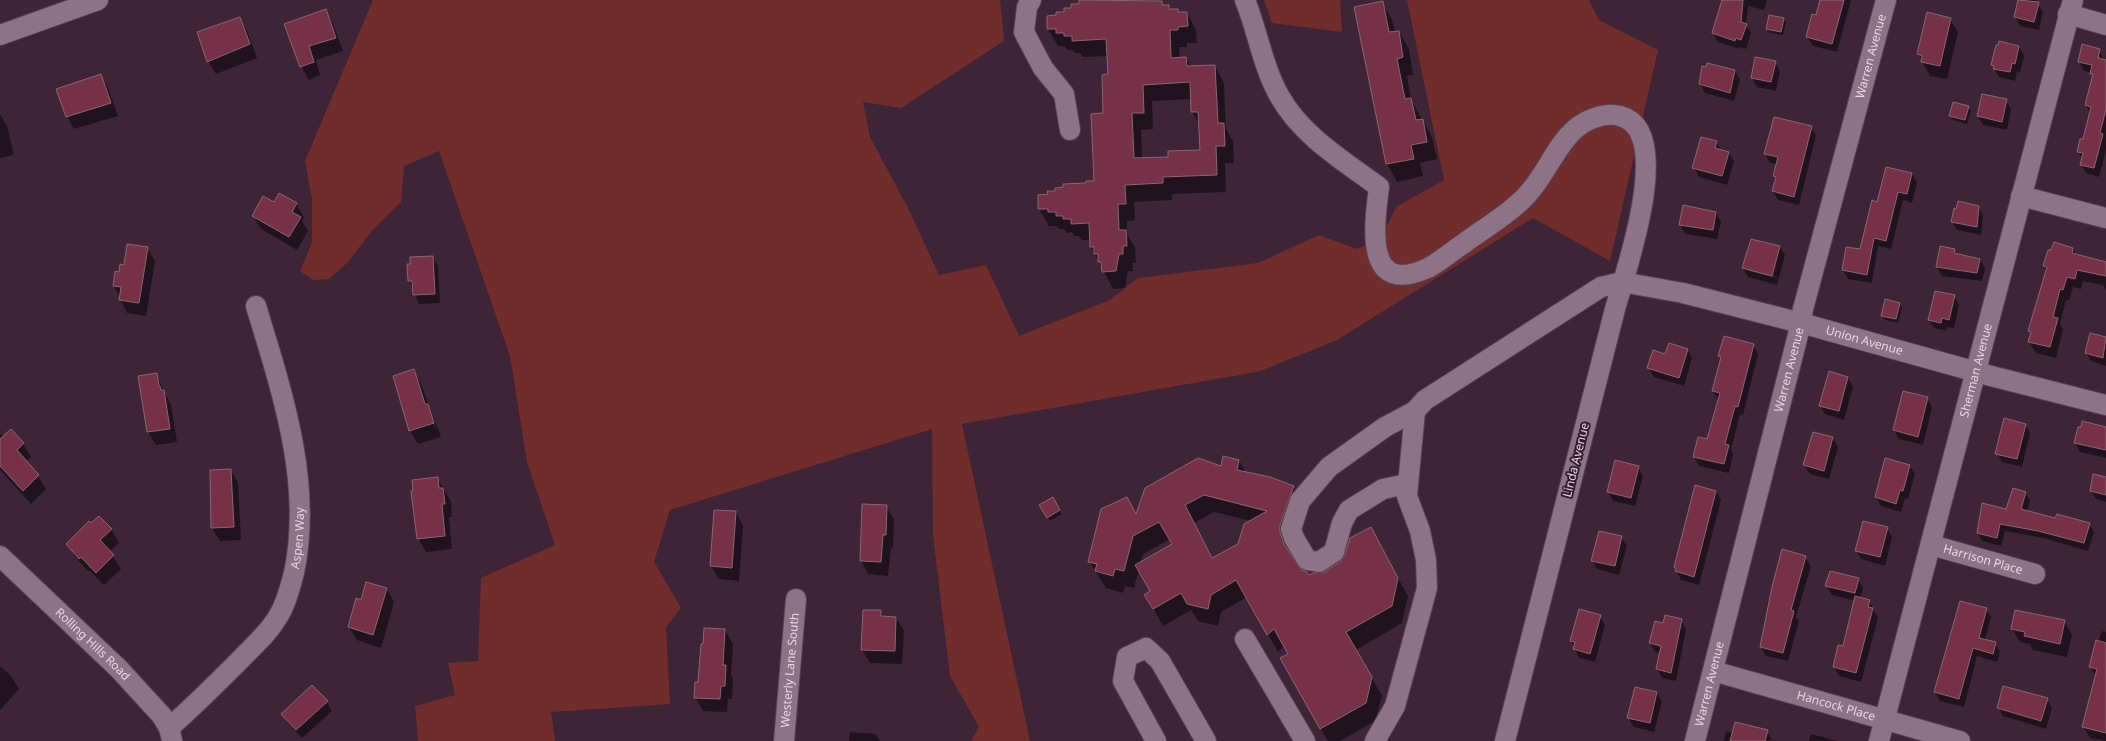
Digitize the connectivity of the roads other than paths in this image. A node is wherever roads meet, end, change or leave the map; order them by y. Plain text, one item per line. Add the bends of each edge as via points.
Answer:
1 (98, 0) edge
2 (1031, 0) edge
3 (1245, 0) edge
4 (1886, 0) edge
5 (2071, 7) edge
6 (2106, 25) edge
7 (0, 35) edge
8 (1070, 130) dead end
9 (2021, 196) junction
10 (2106, 218) edge
11 (1622, 282) junction
12 (256, 306) dead end
13 (1801, 322) junction
14 (1976, 371) junction
15 (2106, 405) edge
16 (1415, 411) junction
17 (1407, 484) junction
18 (1931, 545) junction
19 (0, 556) edge
20 (2035, 574) dead end
21 (796, 599) dead end
22 (1244, 639) dead end
23 (1713, 671) junction
24 (1885, 721) junction
25 (171, 734) edge
26 (784, 741) edge
27 (1156, 741) edge
28 (1206, 741) edge
29 (1305, 741) edge
30 (1375, 741) edge
31 (1505, 741) edge
32 (1695, 741) edge
33 (1879, 741) edge
34 (1960, 741) edge

1 - 7 street
2 - 8 street via 1027,7 1024,32 1042,68 1064,94
3 - 11 street, Linda Avenue via 1269,72 1280,97 1296,120 1321,143 1379,187 1374,240 1378,259 1388,271 1401,276 1430,267 1505,216 1526,196 1562,143 1576,128 1610,113 1623,116 1634,124 1641,136 1646,154 1646,180 1629,263
4 - 13 street, Warren Avenue
5 - 6 street
5 - 9 street, Sherman Avenue
9 - 10 street
9 - 14 street, Sherman Avenue
11 - 13 street, Union Avenue via 1683,293
11 - 16 street via 1601,287 1425,400
11 - 31 street, Linda Avenue
12 - 25 street, Aspen Way via 277,377 299,478 300,544 289,595 269,631
13 - 14 street, Union Avenue
13 - 23 street, Warren Avenue
14 - 15 street, Union Avenue
14 - 18 street, Sherman Avenue
16 - 17 street
16 - 17 street via 1386,427 1329,467 1300,501 1291,529 1294,538 1308,560 1319,562 1334,552 1342,523 1349,510 1383,489
17 - 30 street via 1407,496 1420,531 1426,560 1427,588 1395,706
18 - 20 street, Harrison Place
18 - 24 street, Sherman Avenue
19 - 25 street, Rolling Hills Road via 119,669 162,716
21 - 26 street, Westerly Lane South
22 - 29 street
23 - 24 street, Hancock Place
23 - 32 street, Warren Avenue
24 - 33 street, Sherman Avenue
24 - 34 street, Hancock Place
27 - 28 street via 1123,681 1128,657 1146,648 1160,661

